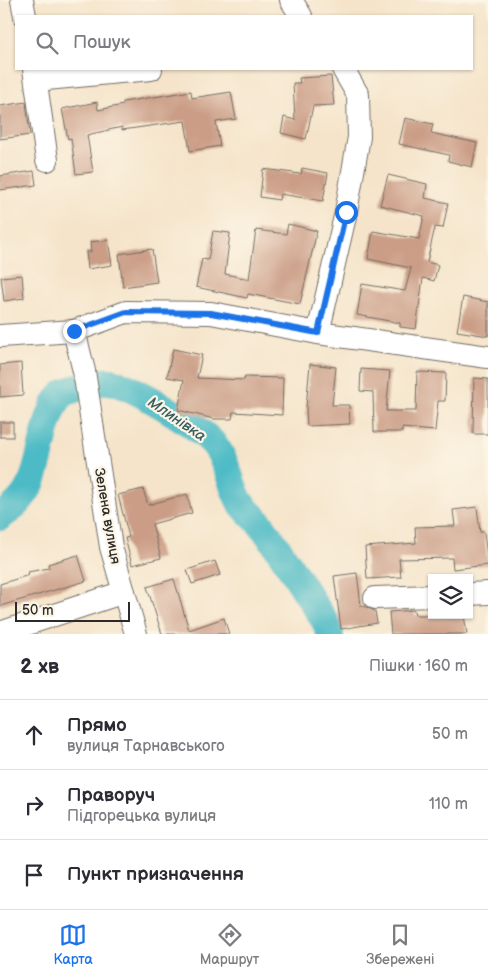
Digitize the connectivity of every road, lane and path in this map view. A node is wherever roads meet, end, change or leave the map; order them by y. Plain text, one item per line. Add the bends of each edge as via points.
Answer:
1 (22, 0) edge
2 (291, 0) edge
3 (25, 15) edge
4 (300, 15) edge
5 (132, 70) edge
6 (344, 70) edge
7 (35, 75) edge
8 (47, 160) dead end
9 (74, 331) junction
10 (318, 333) junction
11 (0, 336) edge
12 (488, 357) edge
13 (124, 592) junction
14 (488, 593) edge
15 (473, 594) edge
16 (428, 596) edge
17 (375, 598) dead end
18 (0, 632) edge
19 (136, 634) edge

1 - 3 street
2 - 4 street
5 - 7 street
6 - 10 street via 358,95 359,137 346,212
7 - 8 street
9 - 10 street via 126,312 211,313
9 - 11 street
9 - 13 street, Зелена вулиця via 84,371 111,547
10 - 12 street
13 - 18 street
13 - 19 street, Зелена вулиця
14 - 15 street
16 - 17 street

